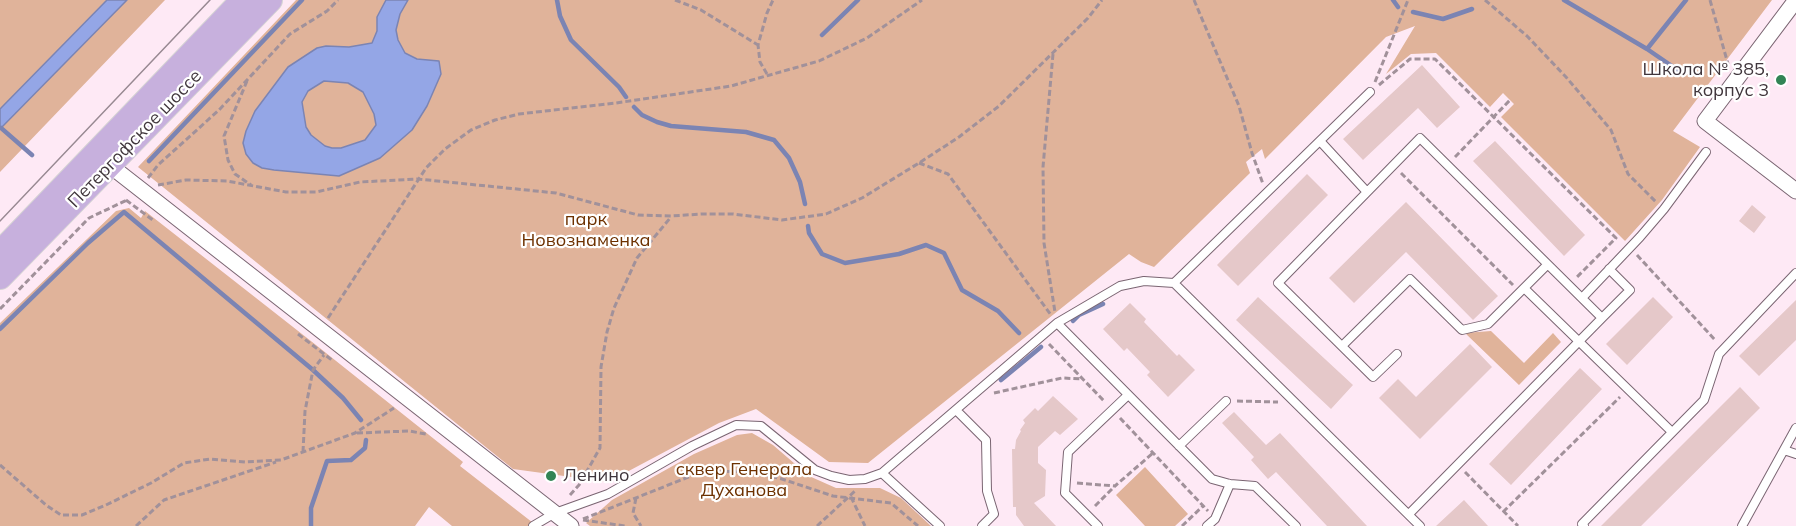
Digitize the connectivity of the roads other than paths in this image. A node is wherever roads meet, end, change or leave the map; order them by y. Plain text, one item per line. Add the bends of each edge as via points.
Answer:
1 (243, 0) edge
2 (270, 0) edge
3 (1796, 0) edge
4 (1370, 92) road end
5 (1320, 141) junction
6 (1706, 152) dead end
7 (103, 160) junction
8 (1796, 191) edge
9 (1367, 192) junction
10 (0, 253) edge
11 (1547, 265) junction
12 (1609, 269) junction
13 (1796, 273) edge
14 (0, 277) edge
15 (1174, 283) junction
16 (1522, 290) junction
17 (1582, 298) junction
18 (1602, 318) junction
19 (1057, 323) junction
20 (1579, 341) junction
21 (1342, 346) junction
22 (1397, 354) dead end
23 (1128, 395) junction
24 (1227, 401) road end
25 (957, 411) junction
26 (1796, 428) edge
27 (1672, 432) junction
28 (1179, 446) junction
29 (1784, 450) junction
30 (1796, 454) edge
31 (882, 473) junction
32 (1230, 484) junction
33 (555, 513) junction
34 (1408, 514) junction
35 (532, 526) edge
36 (572, 526) edge
37 (940, 526) edge
38 (982, 526) edge
39 (1098, 526) edge
40 (1207, 526) edge
41 (1296, 526) edge
42 (1420, 526) edge
43 (1584, 526) edge
44 (1742, 526) edge

1 - 7 main road, Петергофское шоссе
2 - 7 main road, Петергофское шоссе
3 - 8 street via 1705,121
4 - 5 lane
5 - 9 lane
5 - 15 lane
6 - 12 lane via 1664,209
7 - 10 main road, Петергофское шоссе
7 - 14 main road, Петергофское шоссе
7 - 33 street via 136,191
9 - 11 lane via 1420,138
9 - 21 lane via 1278,283
11 - 16 lane
11 - 17 lane
12 - 17 lane
12 - 18 lane via 1630,290
13 - 27 lane via 1719,354 1704,400
15 - 19 lane via 1144,281 1120,286
15 - 34 lane
16 - 20 lane
16 - 21 lane via 1488,324 1462,330 1410,279
17 - 18 lane
18 - 20 lane
19 - 23 lane
19 - 25 lane
20 - 27 lane
20 - 34 lane
21 - 22 lane via 1373,377
23 - 28 lane
23 - 39 lane via 1068,452 1065,493
24 - 28 lane
25 - 31 lane
25 - 38 lane via 986,440 987,492 994,514
26 - 29 lane
27 - 43 lane
28 - 32 lane via 1212,479
29 - 30 lane
29 - 44 lane
31 - 33 lane via 849,480 831,476 815,470 761,426 736,425 608,494
31 - 37 lane
32 - 40 lane via 1215,519
32 - 41 lane via 1256,486
33 - 35 lane
33 - 36 street
34 - 42 lane

